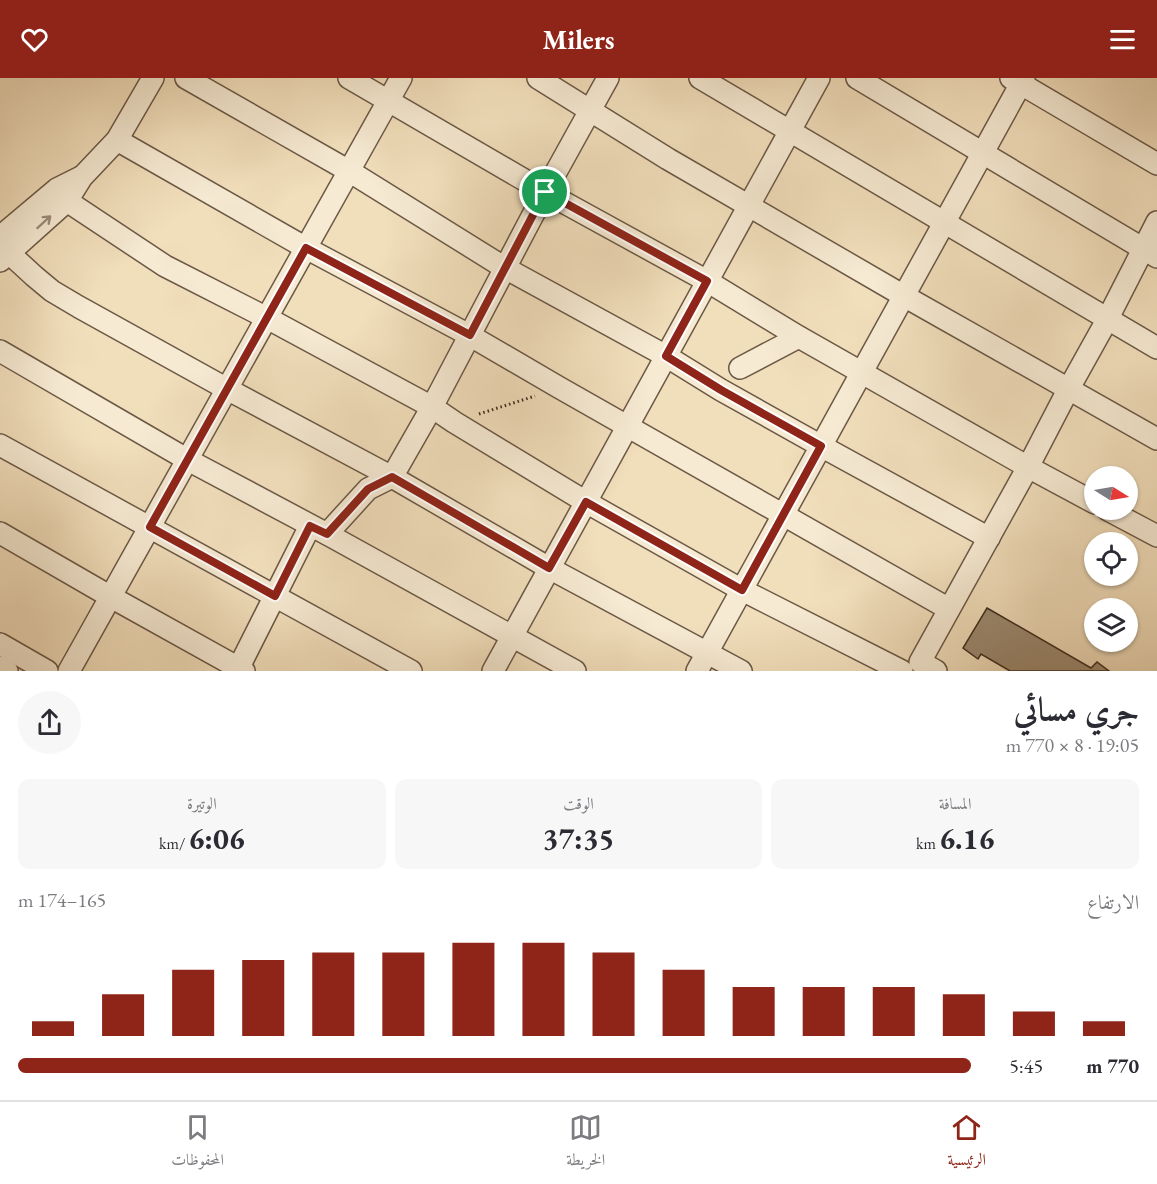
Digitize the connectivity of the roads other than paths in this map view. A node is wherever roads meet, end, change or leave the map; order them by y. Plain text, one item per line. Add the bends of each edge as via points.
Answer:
1 (153, 78) edge
2 (186, 78) edge
3 (349, 78) edge
4 (401, 78) edge
5 (538, 78) edge
6 (608, 78) edge
7 (700, 78) edge
8 (819, 78) edge
9 (857, 78) edge
10 (1018, 80) edge
11 (389, 100) junction
12 (590, 111) junction
13 (790, 131) junction
14 (117, 140) junction
15 (982, 153) junction
16 (1157, 164) edge
17 (349, 171) junction
18 (81, 177) junction
19 (545, 192) junction
20 (67, 201) junction
21 (748, 206) junction
22 (945, 222) junction
23 (1157, 222) edge
24 (306, 248) junction
25 (3, 251) edge
26 (1150, 253) edge
27 (505, 268) junction
28 (707, 281) junction
29 (904, 296) junction
30 (267, 318) junction
31 (1107, 320) junction
32 (470, 335) junction
33 (798, 337) junction
34 (1157, 348) edge
35 (0, 351) edge
36 (666, 356) junction
37 (740, 368) dead end
38 (862, 372) junction
39 (227, 389) junction
40 (1068, 390) junction
41 (432, 407) junction
42 (627, 427) junction
43 (1157, 439) edge
44 (0, 445) edge
45 (821, 446) junction
46 (188, 460) junction
47 (1028, 467) junction
48 (392, 477) junction
49 (1084, 497) edge
50 (586, 502) junction
51 (784, 514) junction
52 (1127, 520) edge
53 (150, 527) junction
54 (318, 530) junction
55 (0, 532) edge
56 (1157, 536) edge
57 (989, 538) junction
58 (549, 568) junction
59 (742, 590) junction
60 (275, 596) junction
61 (111, 597) junction
62 (950, 609) junction
63 (512, 635) junction
64 (0, 644) edge
65 (703, 662) edge
66 (0, 667) edge
67 (917, 669) edge
68 (240, 670) edge
69 (7, 671) edge
70 (47, 671) edge
71 (69, 671) edge
72 (411, 671) edge
73 (493, 671) edge
74 (575, 671) edge
75 (741, 671) edge

1 - 14 street
2 - 17 street
3 - 11 street
4 - 11 street
5 - 12 street
6 - 12 street
7 - 13 street
8 - 13 street
9 - 15 street
10 - 15 street
10 - 16 street
11 - 17 street
11 - 19 street
12 - 19 street
12 - 21 street
13 - 21 street
13 - 22 street
14 - 18 street
14 - 24 street
15 - 22 street
15 - 26 street
17 - 24 street
17 - 27 street
18 - 20 street
18 - 25 street via 57,189
19 - 27 street
19 - 28 street
25 -> 20 street
20 - 30 street via 165,266
21 - 28 street
21 - 29 street
22 - 29 street
22 - 31 street
23 - 26 street
24 - 30 street
24 - 32 street
25 - 39 street via 61,296
26 - 31 street
27 - 32 street
27 - 36 street
28 - 33 street
28 - 36 street
29 - 38 street
29 - 40 street
30 - 39 street
30 - 41 street
31 - 34 street
31 - 40 street
32 - 41 street
32 - 42 street
33 - 37 street
33 - 38 street
35 - 46 street
36 - 42 street
36 - 45 street
38 - 45 street
38 - 47 street
39 - 46 street
39 - 48 street
40 - 43 street
40 - 47 street
41 - 48 street
41 - 50 street
42 - 50 street
42 - 51 street
44 - 53 street
45 - 51 street
45 - 57 street
46 - 53 street
46 - 54 street
47 - 49 street
47 - 57 street
48 - 54 street via 368,489
48 - 58 street
50 - 58 street
50 - 59 street
51 - 59 street
51 - 62 street
52 - 56 street
53 - 60 street
53 - 61 street
54 - 60 street
54 - 63 street
55 - 61 street
57 - 62 street
58 - 63 street
58 - 65 street
59 - 65 street
59 - 67 street
60 - 68 street
60 - 72 street
61 - 68 street
61 - 71 street
62 - 67 street
63 - 73 street
63 - 74 street
64 - 70 street
65 - 75 street
66 - 69 street

